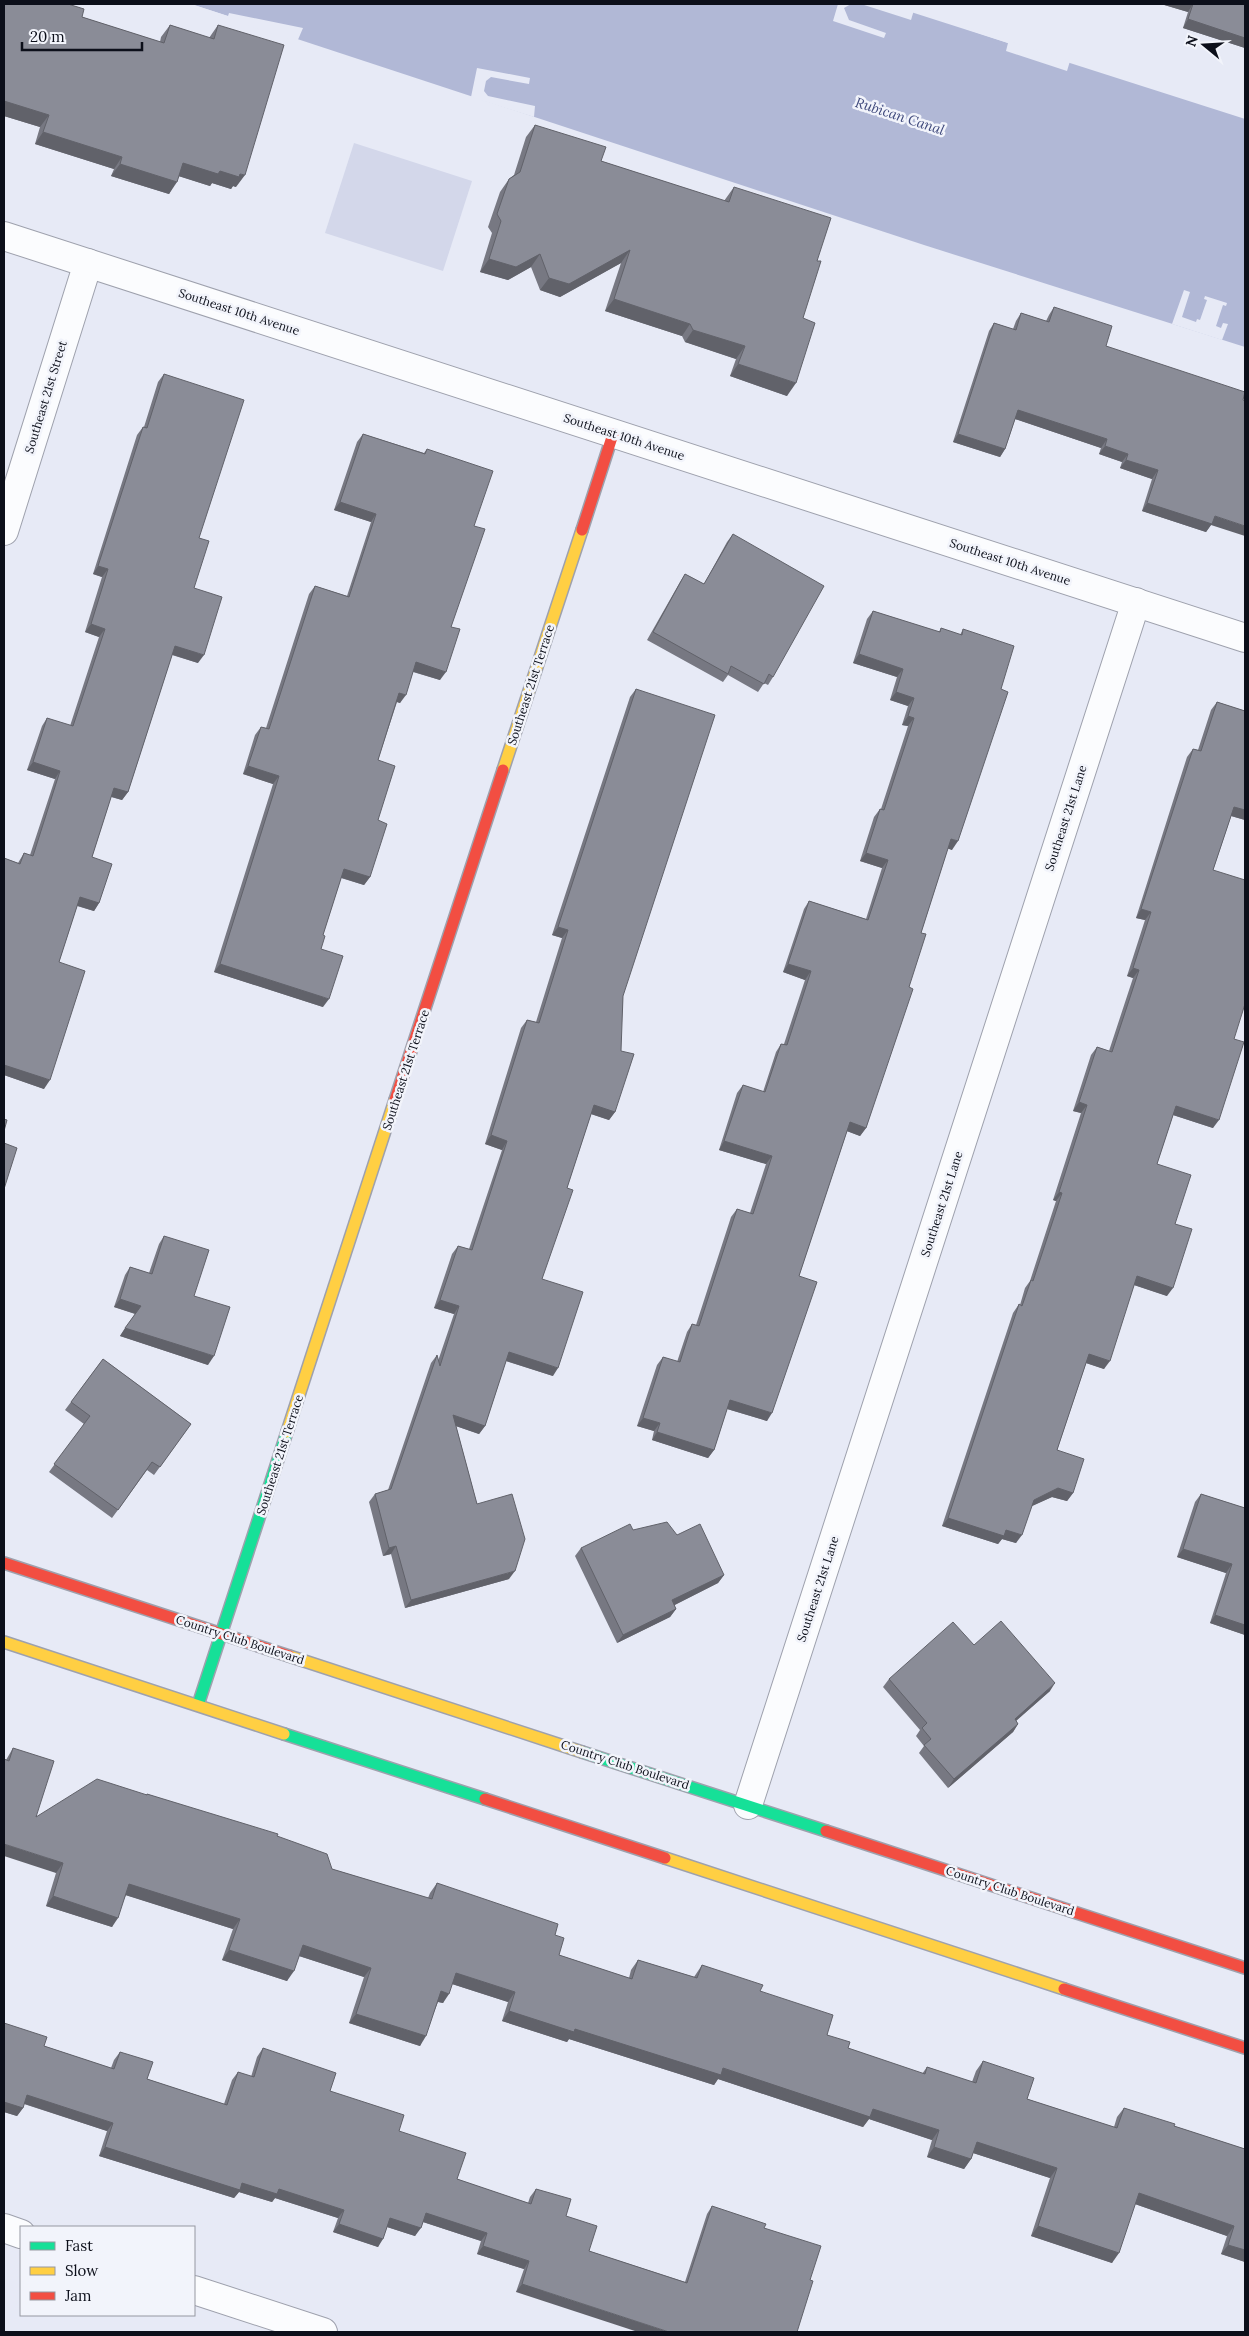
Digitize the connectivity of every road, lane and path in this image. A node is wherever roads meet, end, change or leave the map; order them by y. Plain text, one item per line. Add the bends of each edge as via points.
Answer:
1 (4, 236) edge
2 (88, 263) junction
3 (613, 434) junction
4 (4, 531) edge
5 (1136, 602) junction
6 (1245, 638) edge
7 (4, 1563) edge
8 (222, 1634) junction
9 (4, 1642) edge
10 (198, 1705) junction
11 (748, 1806) junction
12 (1245, 1968) edge
13 (1244, 2044) edge
14 (4, 2228) edge
15 (20, 2234) edge
16 (195, 2290) edge
17 (323, 2332) edge

1 - 2 street, Southeast 10th Avenue
2 - 3 street, Southeast 10th Avenue
2 - 4 street, Southeast 21st Street
3 - 5 street, Southeast 10th Avenue
3 - 8 main road, Southeast 21st Terrace
5 - 6 street, Southeast 10th Avenue
5 - 11 street, Southeast 21st Lane
7 - 8 main road, Country Club Boulevard
8 - 10 main road, Southeast 21st Terrace
8 - 11 main road, Country Club Boulevard
9 - 10 main road
10 - 13 main road
11 - 12 main road, Country Club Boulevard
14 - 15 street
16 - 17 street

